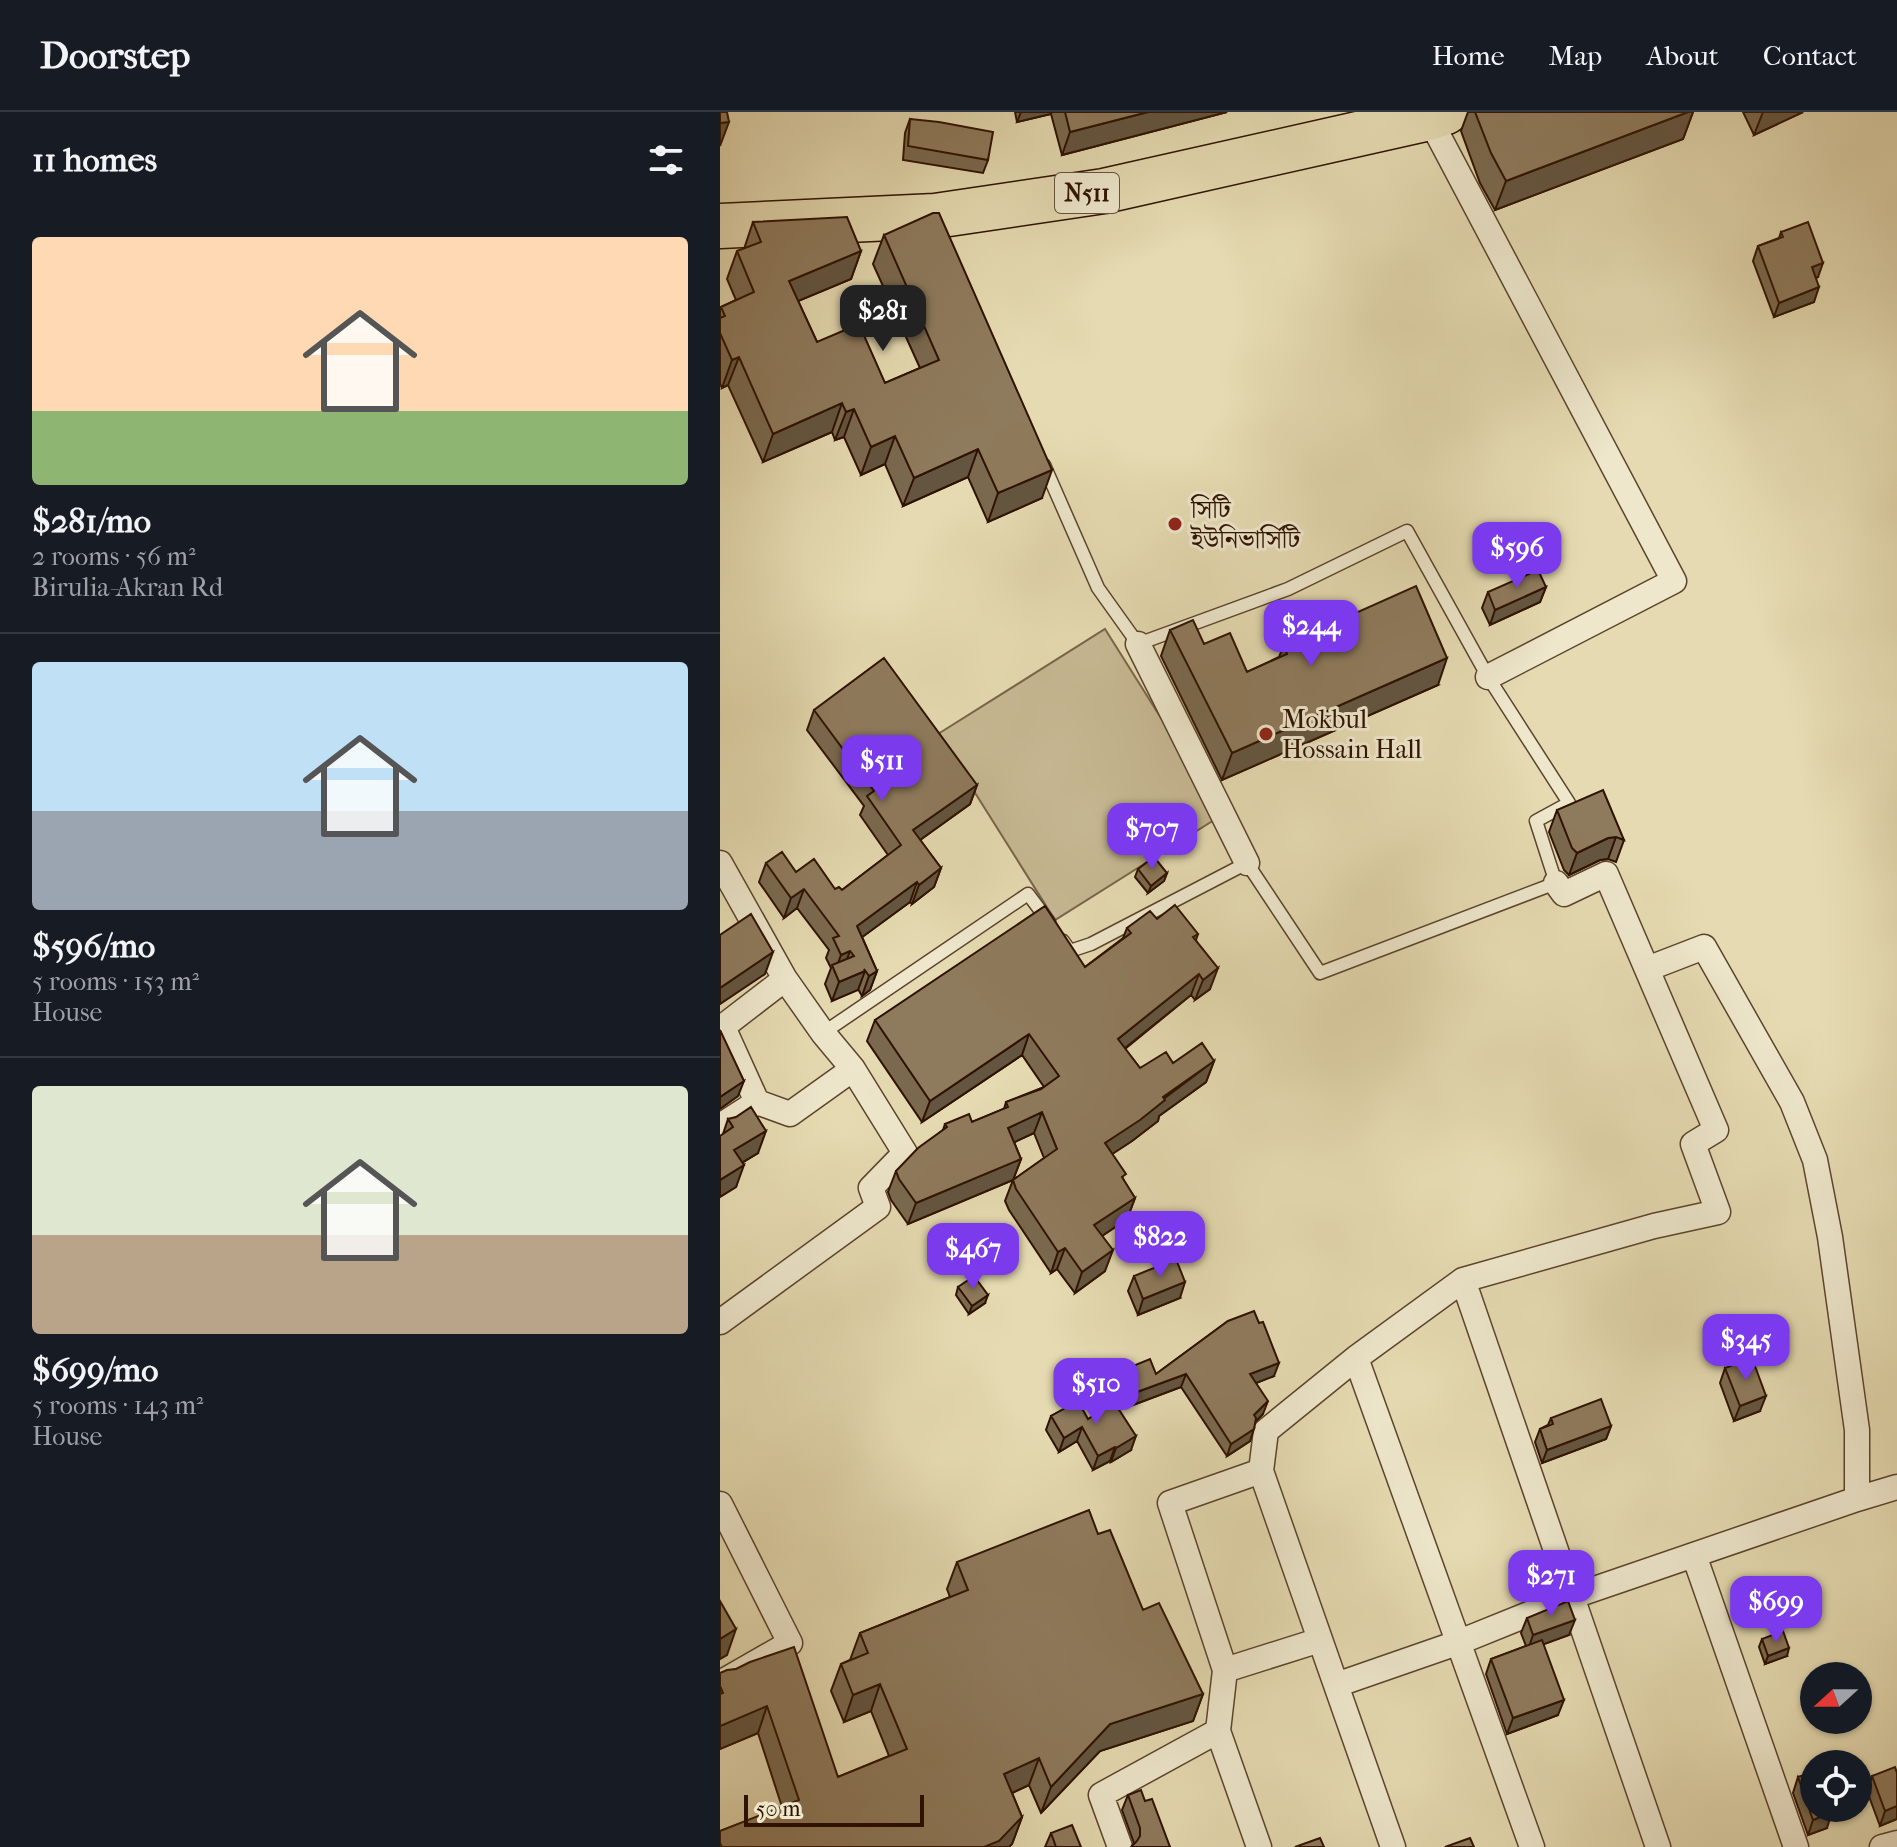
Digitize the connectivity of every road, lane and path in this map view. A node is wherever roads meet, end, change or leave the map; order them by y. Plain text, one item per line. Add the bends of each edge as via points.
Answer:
1 (1423, 116) edge
2 (720, 226) edge
3 (1042, 460) edge
4 (1138, 644) junction
5 (1488, 677) junction
6 (720, 863) edge
7 (1247, 863) junction
8 (1556, 883) junction
9 (1647, 969) junction
10 (785, 979) junction
11 (721, 1028) edge
12 (823, 1033) junction
13 (853, 1069) junction
14 (757, 1102) junction
15 (720, 1126) edge
16 (1463, 1280) junction
17 (720, 1322) edge
18 (1356, 1358) junction
19 (1261, 1471) junction
20 (1897, 1487) edge
21 (1857, 1499) junction
22 (720, 1504) edge
23 (1694, 1555) junction
24 (1571, 1597) junction
25 (1320, 1640) junction
26 (1457, 1643) junction
27 (1225, 1670) junction
28 (720, 1683) edge
29 (1336, 1685) junction
30 (1218, 1731) junction
31 (1897, 1843) edge
32 (1120, 1847) edge
33 (1259, 1847) edge
34 (1393, 1847) edge
35 (1532, 1847) edge
36 (1658, 1847) edge
37 (1796, 1847) edge
38 (1882, 1847) edge

1 - 2 highway, N511 via 1285,152 938,224
1 - 5 street via 1674,581
3 - 4 lane via 1098,588
4 - 5 lane via 1288,589 1407,531
4 - 7 street
5 - 8 lane via 1569,803 1536,821
6 - 10 street
7 - 8 lane via 1320,973
7 - 12 lane via 1070,951 1028,894
8 - 9 street via 1564,894 1606,874
9 - 16 street via 1716,1130 1693,1144 1718,1212
9 - 21 street via 1704,947 1798,1116 1815,1160 1830,1237 1857,1430
10 - 11 street
10 - 12 street
11 - 14 street
12 - 13 street
13 - 14 street via 790,1114
13 - 17 street via 905,1153 871,1188 878,1207
14 - 15 street
16 - 18 street
16 - 24 street
18 - 19 street via 1266,1431
18 - 26 street
19 - 25 street
19 - 27 street via 1170,1503
20 - 21 street
21 - 23 street
22 - 28 street via 790,1643
23 - 24 street
23 - 37 street
24 - 26 street
24 - 36 street
25 - 27 street
25 - 29 street
26 - 29 street
26 - 35 street
27 - 30 street
29 - 34 street
30 - 32 street via 1101,1795
30 - 33 street
31 - 38 street

